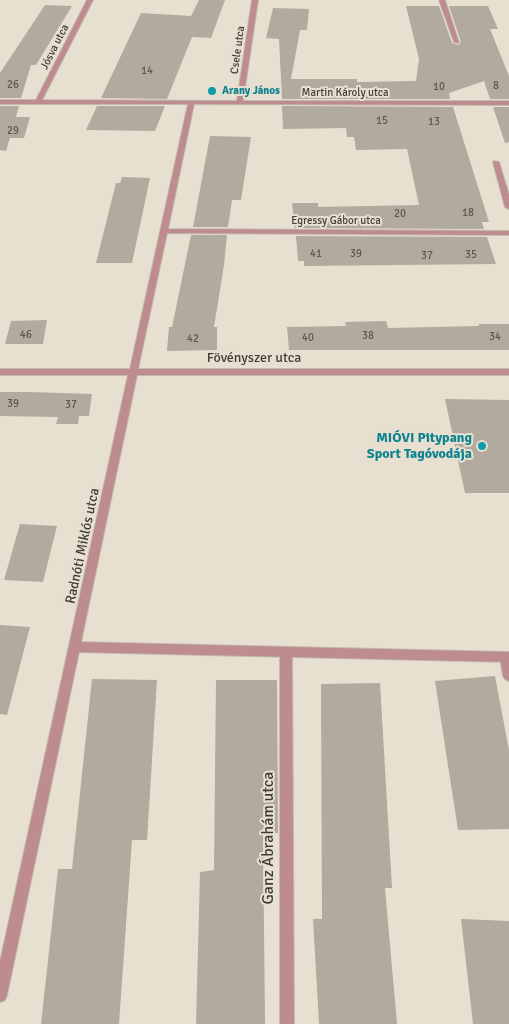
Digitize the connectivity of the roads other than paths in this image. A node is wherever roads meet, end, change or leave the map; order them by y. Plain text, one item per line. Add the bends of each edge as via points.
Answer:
1 (90, 0) edge
2 (255, 0) edge
3 (442, 0) edge
4 (457, 42) dead end
5 (0, 102) edge
6 (38, 102) junction
7 (191, 102) junction
8 (240, 103) junction
9 (509, 103) edge
10 (496, 162) dead end
11 (509, 207) edge
12 (164, 231) junction
13 (509, 233) edge
14 (0, 372) edge
15 (134, 372) junction
16 (509, 372) edge
17 (75, 647) junction
18 (286, 652) junction
19 (508, 657) edge
20 (509, 676) edge
21 (0, 995) edge
22 (287, 1024) edge

1 - 6 street, Jósva utca
2 - 8 street, Csele utca
3 - 4 street
5 - 6 street, Martin Károly utca
6 - 7 street, Martin Károly utca
7 - 8 street, Martin Károly utca
7 - 12 street, Radnóti Miklós utca
8 - 9 street, Martin Károly utca
10 - 11 street
12 - 13 street, Egressy Gábor utca
12 - 15 street, Radnóti Miklós utca
14 - 15 street, Fövényszer utca
15 - 16 street, Fövényszer utca
15 - 17 street, Radnóti Miklós utca
17 - 18 street
17 - 21 street, Radnóti Miklós utca
18 - 19 street
18 - 22 street, Ganz Ábrahám utca
19 - 20 street

